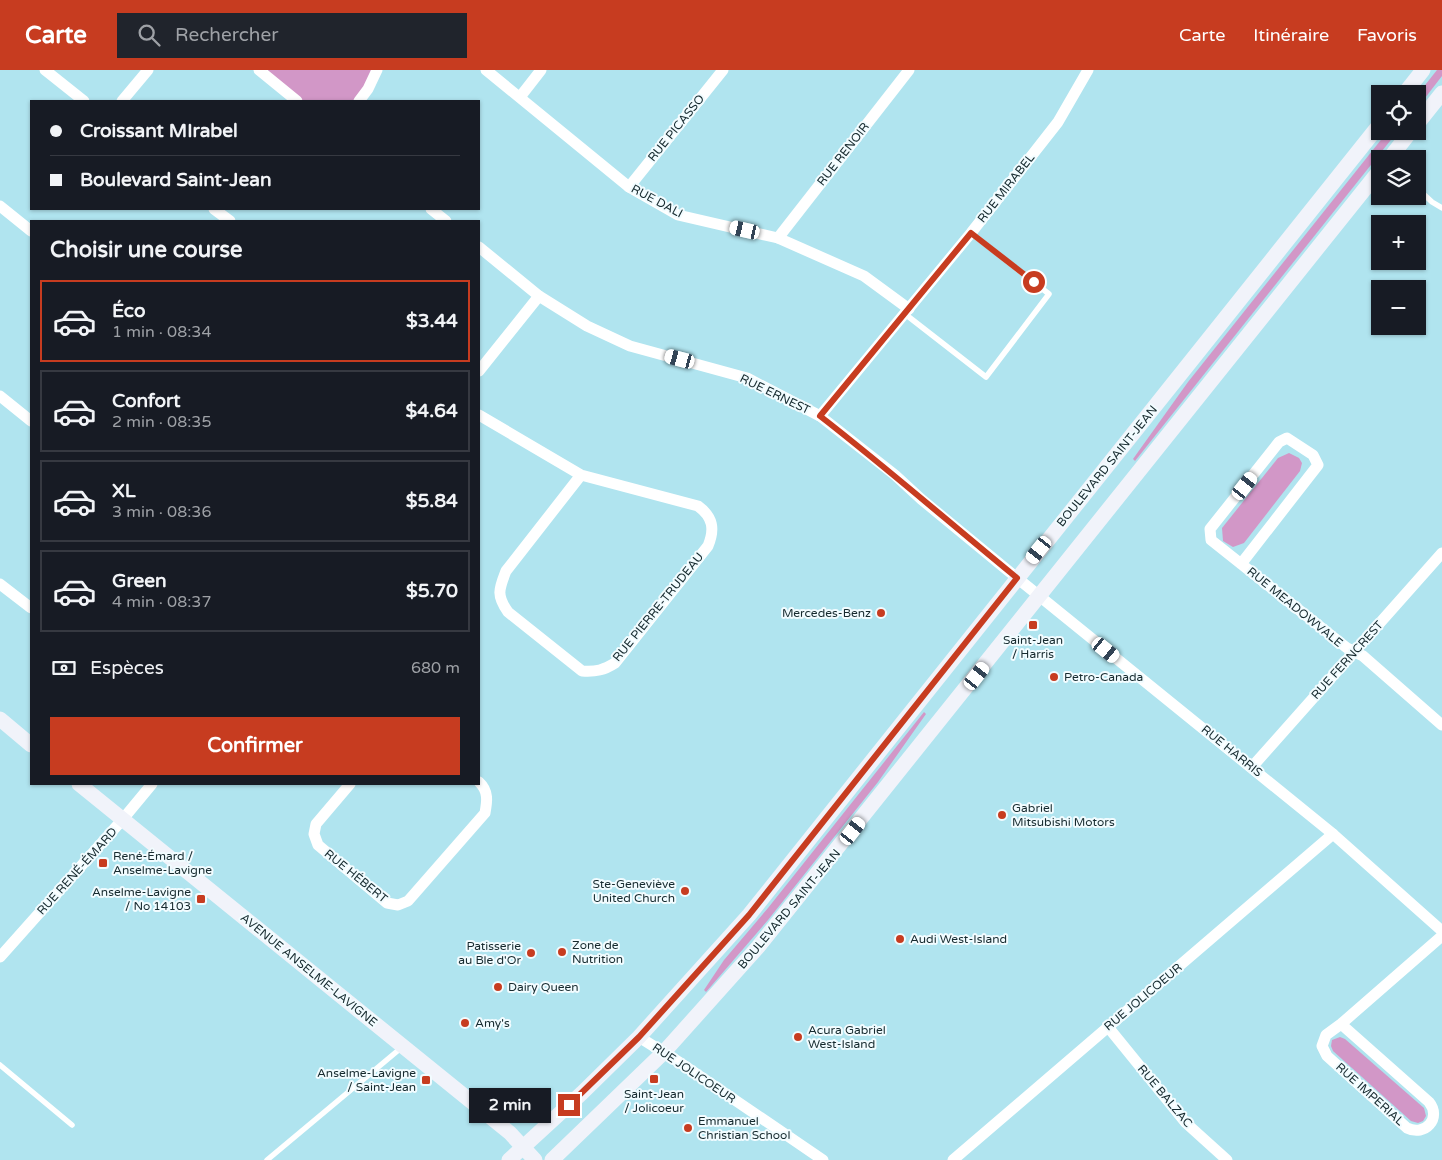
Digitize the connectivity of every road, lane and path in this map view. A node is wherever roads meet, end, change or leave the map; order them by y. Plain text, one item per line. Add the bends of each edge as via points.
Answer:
1 (45, 70) edge
2 (148, 70) edge
3 (258, 70) edge
4 (377, 70) edge
5 (486, 70) edge
6 (541, 70) edge
7 (723, 70) edge
8 (909, 70) edge
9 (1088, 70) edge
10 (1423, 70) edge
11 (1411, 85) edge
12 (520, 97) junction
13 (83, 100) edge
14 (123, 100) edge
15 (296, 100) edge
16 (360, 100) edge
17 (1439, 101) edge
18 (1426, 115) edge
19 (1371, 135) edge
20 (1404, 140) edge
21 (1396, 150) edge
22 (1371, 181) edge
23 (629, 186) junction
24 (1426, 196) edge
25 (0, 206) edge
26 (1442, 208) edge
27 (215, 210) edge
28 (432, 210) edge
29 (229, 220) edge
30 (445, 220) edge
31 (30, 230) edge
32 (971, 233) junction
33 (778, 238) junction
34 (480, 248) edge
35 (539, 296) junction
36 (907, 311) junction
37 (480, 370) edge
38 (0, 396) edge
39 (480, 416) edge
40 (820, 416) junction
41 (30, 420) edge
42 (581, 475) junction
43 (1442, 553) edge
44 (1242, 564) junction
45 (1017, 578) junction
46 (0, 584) edge
47 (1040, 596) junction
48 (30, 607) edge
49 (1354, 652) junction
50 (0, 719) edge
51 (1442, 725) edge
52 (30, 744) edge
53 (1252, 767) junction
54 (480, 783) edge
55 (81, 785) edge
56 (151, 785) edge
57 (349, 785) edge
58 (124, 819) junction
59 (1333, 834) junction
60 (1442, 930) edge
61 (1442, 936) edge
62 (0, 957) edge
63 (1341, 1024) junction
64 (1108, 1027) junction
65 (639, 1037) junction
66 (403, 1046) junction
67 (664, 1052) junction
68 (0, 1066) edge
69 (72, 1125) dead end
70 (523, 1147) junction
71 (266, 1160) edge
72 (509, 1160) edge
73 (535, 1160) edge
74 (552, 1160) edge
75 (823, 1160) edge
76 (953, 1160) edge
77 (1226, 1160) edge

1 - 13 street
2 - 14 street
3 - 15 street
4 - 16 street
5 - 12 street, RUE DALI
6 - 12 street
7 - 23 street, RUE PICASSO
8 - 33 street, RUE RENOIR
9 - 32 street, RUE MIRABEL via 1058,122
10 - 11 main road
12 - 23 street, RUE DALI
17 - 18 main road
19 - 45 main road, BOULEVARD SAINT-JEAN
20 - 21 main road
22 - 47 main road, BOULEVARD SAINT-JEAN
23 - 33 street, RUE DALI via 678,216
24 - 26 lane
25 - 31 street
27 - 29 street
28 - 30 street
32 - 36 street, RUE MIRABEL
32 - 36 lane via 1049,294 986,376
33 - 36 street, RUE DALI via 864,276
34 - 35 street, RUE ERNEST
35 - 37 street
35 - 40 street, RUE ERNEST via 587,326 630,346 747,378
36 - 40 street, RUE MIRABEL
38 - 41 street
39 - 42 street, RUE PIERRE-TRUDEAU
40 - 45 street, RUE ERNEST
42 - 42 street, RUE PIERRE-TRUDEAU via 698,506 707,513 712,524 712,536 699,558 615,663 594,672 582,671 508,612 501,602 499,588 506,571
43 - 49 street, RUE FERNCREST
44 - 44 street, RUE MEADOWVALE via 1318,465 1313,455 1288,438 1279,442 1210,529 1211,540
44 - 49 street, RUE MEADOWVALE
45 - 47 street, RUE HARRIS
45 - 65 main road, BOULEVARD SAINT-JEAN via 749,915
46 - 48 street
47 - 53 street, RUE HARRIS
47 - 67 main road, BOULEVARD SAINT-JEAN via 781,920
49 - 51 street, RUE MEADOWVALE via 1369,661
49 - 53 street, RUE FERNCREST
50 - 52 main road
53 - 59 street, RUE HARRIS
54 - 57 street, RUE HÉBERT via 488,798 485,813 408,900 398,905 387,903 318,846 314,834 316,824
55 - 58 main road, AVENUE ANSELME-LAVIGNE
56 - 58 street, RUE RENÉ-ÉMARD
58 - 62 street, RUE RENÉ-ÉMARD
58 - 66 main road, AVENUE ANSELME-LAVIGNE
59 - 60 street, RUE HARRIS
59 - 64 street, RUE JOLICOEUR
61 - 63 street, RUE IMPERIAL
63 - 63 street, RUE IMPERIAL via 1323,1040 1327,1056 1407,1128 1417,1131 1430,1126 1434,1111 1429,1102
64 - 76 street, RUE JOLICOEUR
64 - 77 street, RUE BALZAC via 1186,1123
65 - 67 street, RUE JOLICOEUR
65 - 70 main road, BOULEVARD SAINT-JEAN
66 - 70 main road, AVENUE ANSELME-LAVIGNE
66 - 71 lane
67 - 74 main road, BOULEVARD SAINT-JEAN
67 - 75 street, RUE JOLICOEUR
68 - 69 lane
70 - 72 main road, BOULEVARD SAINT-JEAN
70 - 73 main road, AVENUE ANSELME-LAVIGNE

